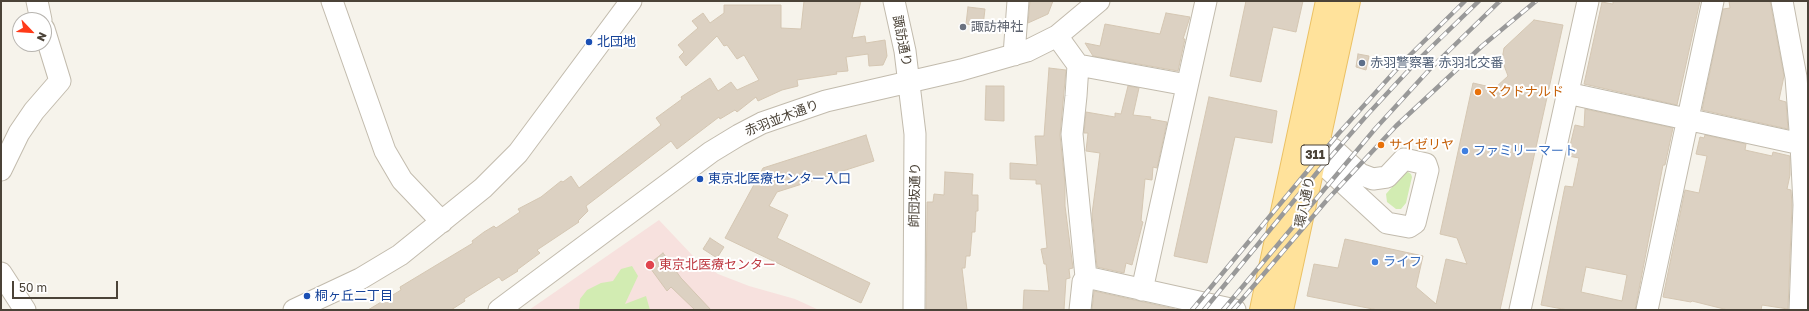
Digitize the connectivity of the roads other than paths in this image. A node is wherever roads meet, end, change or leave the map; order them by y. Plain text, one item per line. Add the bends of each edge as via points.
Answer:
1 (36, 1) edge
2 (332, 1) edge
3 (631, 1) edge
4 (894, 1) edge
5 (1018, 1) edge
6 (1099, 1) edge
7 (1206, 1) edge
8 (1327, 1) edge
9 (1349, 1) edge
10 (1588, 1) edge
11 (1713, 1) edge
12 (1782, 1) edge
13 (39, 12) edge
14 (1057, 36) junction
15 (51, 52) edge
16 (1014, 55) junction
17 (1078, 65) junction
18 (909, 81) junction
19 (1187, 85) junction
20 (1567, 93) junction
21 (1688, 120) junction
22 (1801, 144) junction
23 (1310, 147) junction
24 (1, 170) edge
25 (1377, 179) junction
26 (1376, 214) junction
27 (442, 222) junction
28 (1, 273) edge
29 (1086, 277) junction
30 (1142, 290) junction
31 (1178, 304) edge
32 (25, 310) edge
33 (294, 310) edge
34 (499, 310) edge
35 (914, 310) edge
36 (1080, 310) edge
37 (1236, 310) edge
38 (1261, 310) edge
39 (1282, 310) edge
40 (1520, 310) edge
41 (1647, 310) edge
42 (1800, 310) edge

1 - 13 street
2 - 27 street via 385,151 402,180
3 - 27 street via 518,153 483,188
4 - 18 street, 諏訪通り
5 - 16 street
6 - 14 street, 赤羽並木通り
7 - 19 street
8 - 23 main road, 環八通り / 311
9 - 23 main road, 環八通り / 311
10 - 20 street
11 - 21 street
12 - 22 street via 1796,77
14 - 16 street, 赤羽並木通り
14 - 17 street
15 - 24 street via 60,81 20,133
16 - 18 street, 赤羽並木通り
17 - 19 street
17 - 29 street via 1072,134
18 - 34 street, 赤羽並木通り via 818,104 762,123 739,135 711,152
18 - 35 street, 師団坂通り via 915,134
19 - 30 street
20 - 21 street
20 - 40 street
21 - 22 street
21 - 41 street
22 - 42 street via 1804,205
23 - 25 street via 1333,149 1360,174
23 - 26 street
23 - 38 main road, 環八通り / 311
23 - 39 main road, 環八通り / 311
25 - 26 street via 1372,194
25 - 26 street via 1387,176 1404,160 1423,163 1428,167 1417,219 1413,226 1387,223
27 - 33 street via 400,255 360,279
28 - 32 street
29 - 30 street
29 - 36 street
30 - 31 street
31 - 37 street

